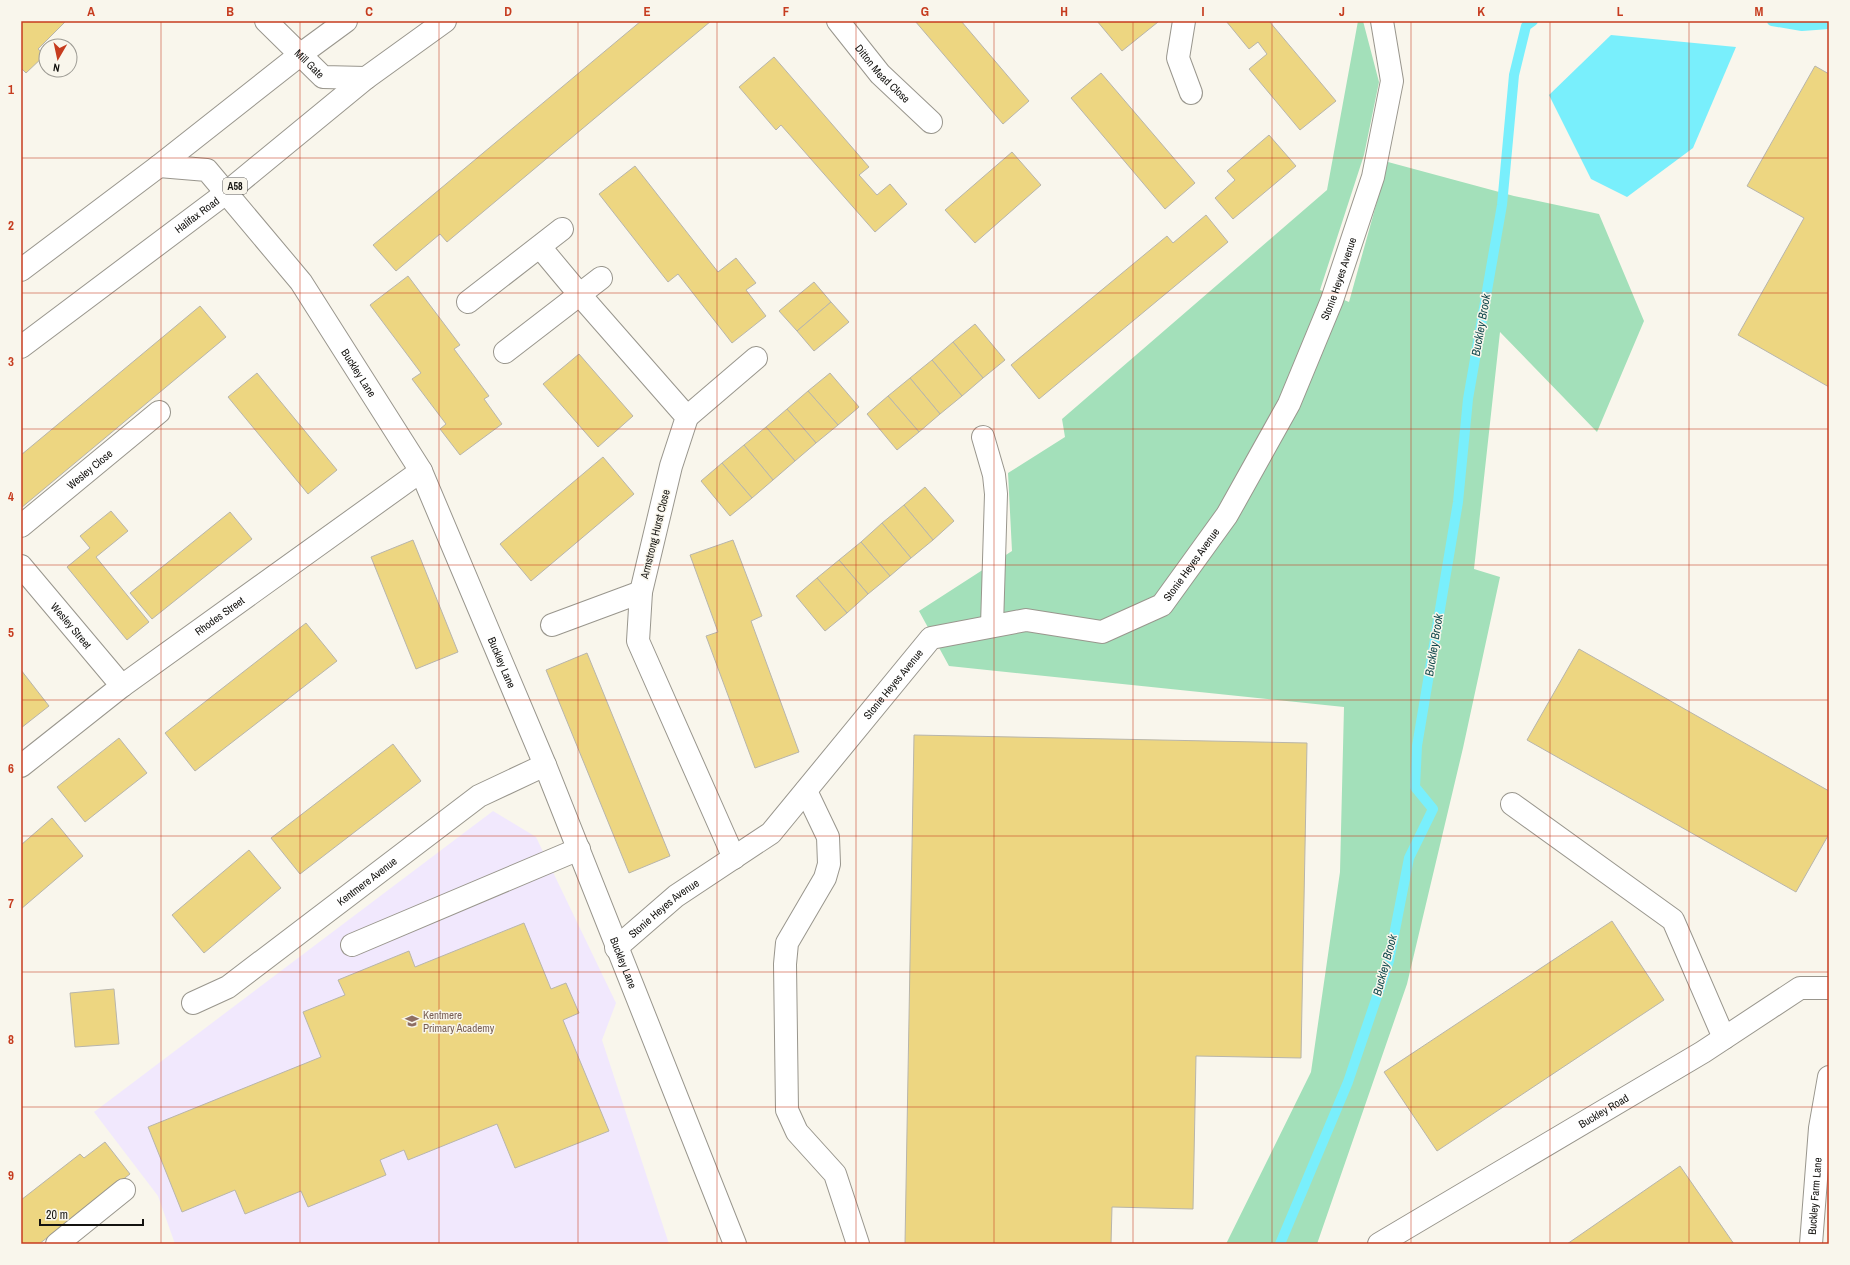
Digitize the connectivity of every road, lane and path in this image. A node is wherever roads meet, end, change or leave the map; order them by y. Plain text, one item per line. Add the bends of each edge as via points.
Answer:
1 (266, 21) edge
2 (346, 21) edge
3 (445, 21) edge
4 (838, 21) edge
5 (1184, 21) edge
6 (1382, 21) edge
7 (301, 54) junction
8 (366, 78) junction
9 (1191, 93) dead end
10 (932, 122) dead end
11 (159, 166) junction
12 (226, 193) junction
13 (562, 229) dead end
14 (540, 247) junction
15 (21, 270) edge
16 (601, 278) dead end
17 (580, 295) junction
18 (468, 302) dead end
19 (21, 347) edge
20 (505, 352) dead end
21 (756, 358) dead end
22 (159, 412) dead end
23 (687, 416) junction
24 (983, 437) dead end
25 (421, 471) junction
26 (21, 526) edge
27 (21, 566) edge
28 (641, 592) junction
29 (552, 625) dead end
30 (992, 626) junction
31 (122, 686) junction
32 (545, 765) junction
33 (21, 766) edge
34 (806, 791) junction
35 (1512, 804) dead end
36 (579, 849) junction
37 (734, 858) junction
38 (352, 945) dead end
39 (616, 948) junction
40 (1829, 988) edge
41 (193, 1003) dead end
42 (1724, 1038) junction
43 (1829, 1077) edge
44 (124, 1190) dead end
45 (57, 1244) edge
46 (735, 1244) edge
47 (858, 1244) edge
48 (1379, 1244) edge
49 (1810, 1244) edge

1 - 7 main road, Mill Gate
2 - 7 main road
3 - 8 main road, Halifax Road / A58
4 - 10 main road, Ditton Mead Close via 880,74
5 - 9 main road via 1178,58
6 - 30 main road, Stonie Heyes Avenue via 1392,81 1373,177 1332,300 1290,404 1227,515 1162,605 1102,632 1026,620
7 - 8 main road, Mill Gate via 324,77
7 - 11 main road
8 - 12 main road, Halifax Road / A58
11 - 12 main road, Buckley Lane via 207,170
11 - 15 main road
12 - 19 main road, Halifax Road / A58
12 - 25 main road, Buckley Lane via 301,282
13 - 14 main road
14 - 17 main road
14 - 18 main road
16 - 17 main road
17 - 20 main road
17 - 23 main road
21 - 23 main road
22 - 26 main road, Wesley Close
23 - 28 main road, Armstrong Hurst Close via 671,466
24 - 30 main road via 994,476 996,494
25 - 31 main road, Rhodes Street
25 - 32 main road, Buckley Lane
27 - 31 main road, Wesley Street
28 - 29 main road
28 - 37 main road, Armstrong Hurst Close via 638,641
30 - 34 main road, Stonie Heyes Avenue via 931,638
31 - 33 main road, Rhodes Street
32 - 36 main road, Buckley Lane
32 - 41 main road, Kentmere Avenue via 479,796 228,987
34 - 37 main road, Stonie Heyes Avenue via 771,833
34 - 47 main road via 828,837 829,864 826,878 787,943 787,1110 797,1132 835,1174
35 - 42 main road via 1672,920
36 - 38 main road
36 - 39 main road, Buckley Lane
37 - 39 main road, Stonie Heyes Avenue via 676,896
39 - 46 main road, Buckley Lane
40 - 42 main road, Buckley Road via 1800,988
42 - 48 main road, Buckley Road
43 - 49 main road, Buckley Farm Lane via 1820,1128
44 - 45 main road

